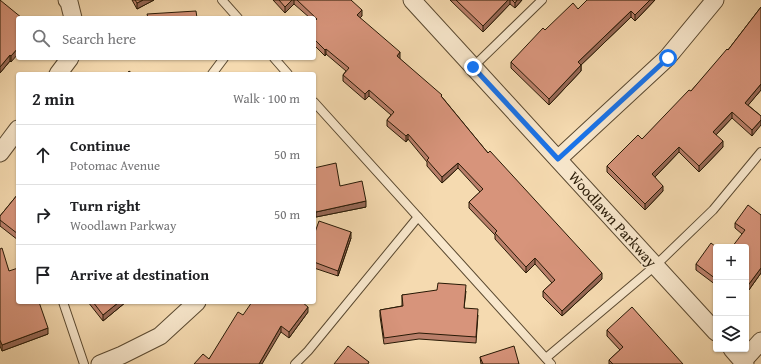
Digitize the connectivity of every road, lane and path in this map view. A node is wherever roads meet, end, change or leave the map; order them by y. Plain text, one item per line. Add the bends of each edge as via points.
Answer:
1 (67, 0) edge
2 (222, 0) edge
3 (412, 0) edge
4 (542, 0) edge
5 (715, 0) edge
6 (72, 16) edge
7 (236, 16) edge
8 (68, 60) edge
9 (222, 60) edge
10 (276, 60) edge
11 (473, 67) junction
12 (60, 72) edge
13 (214, 72) edge
14 (286, 72) edge
15 (316, 104) edge
16 (16, 132) edge
17 (761, 152) edge
18 (0, 153) edge
19 (558, 159) junction
20 (418, 217) junction
21 (655, 266) junction
22 (64, 304) edge
23 (195, 304) edge
24 (713, 329) edge
25 (761, 341) edge
26 (740, 358) edge
27 (549, 361) edge
28 (84, 364) edge
29 (100, 364) edge
30 (296, 364) edge

1 - 6 street
2 - 7 lane
3 - 11 street, Woodlawn Parkway
4 - 11 lane
5 - 19 street via 668,58
8 - 12 street
9 - 13 lane
10 - 14 lane
11 - 19 street, Woodlawn Parkway
15 - 20 lane
16 - 18 street
17 - 21 lane via 714,210
19 - 21 street, Woodlawn Parkway
20 - 27 lane
20 - 30 lane
21 - 24 street, Woodlawn Parkway
21 - 27 lane
22 - 28 lane
23 - 29 street via 160,336
25 - 26 street

